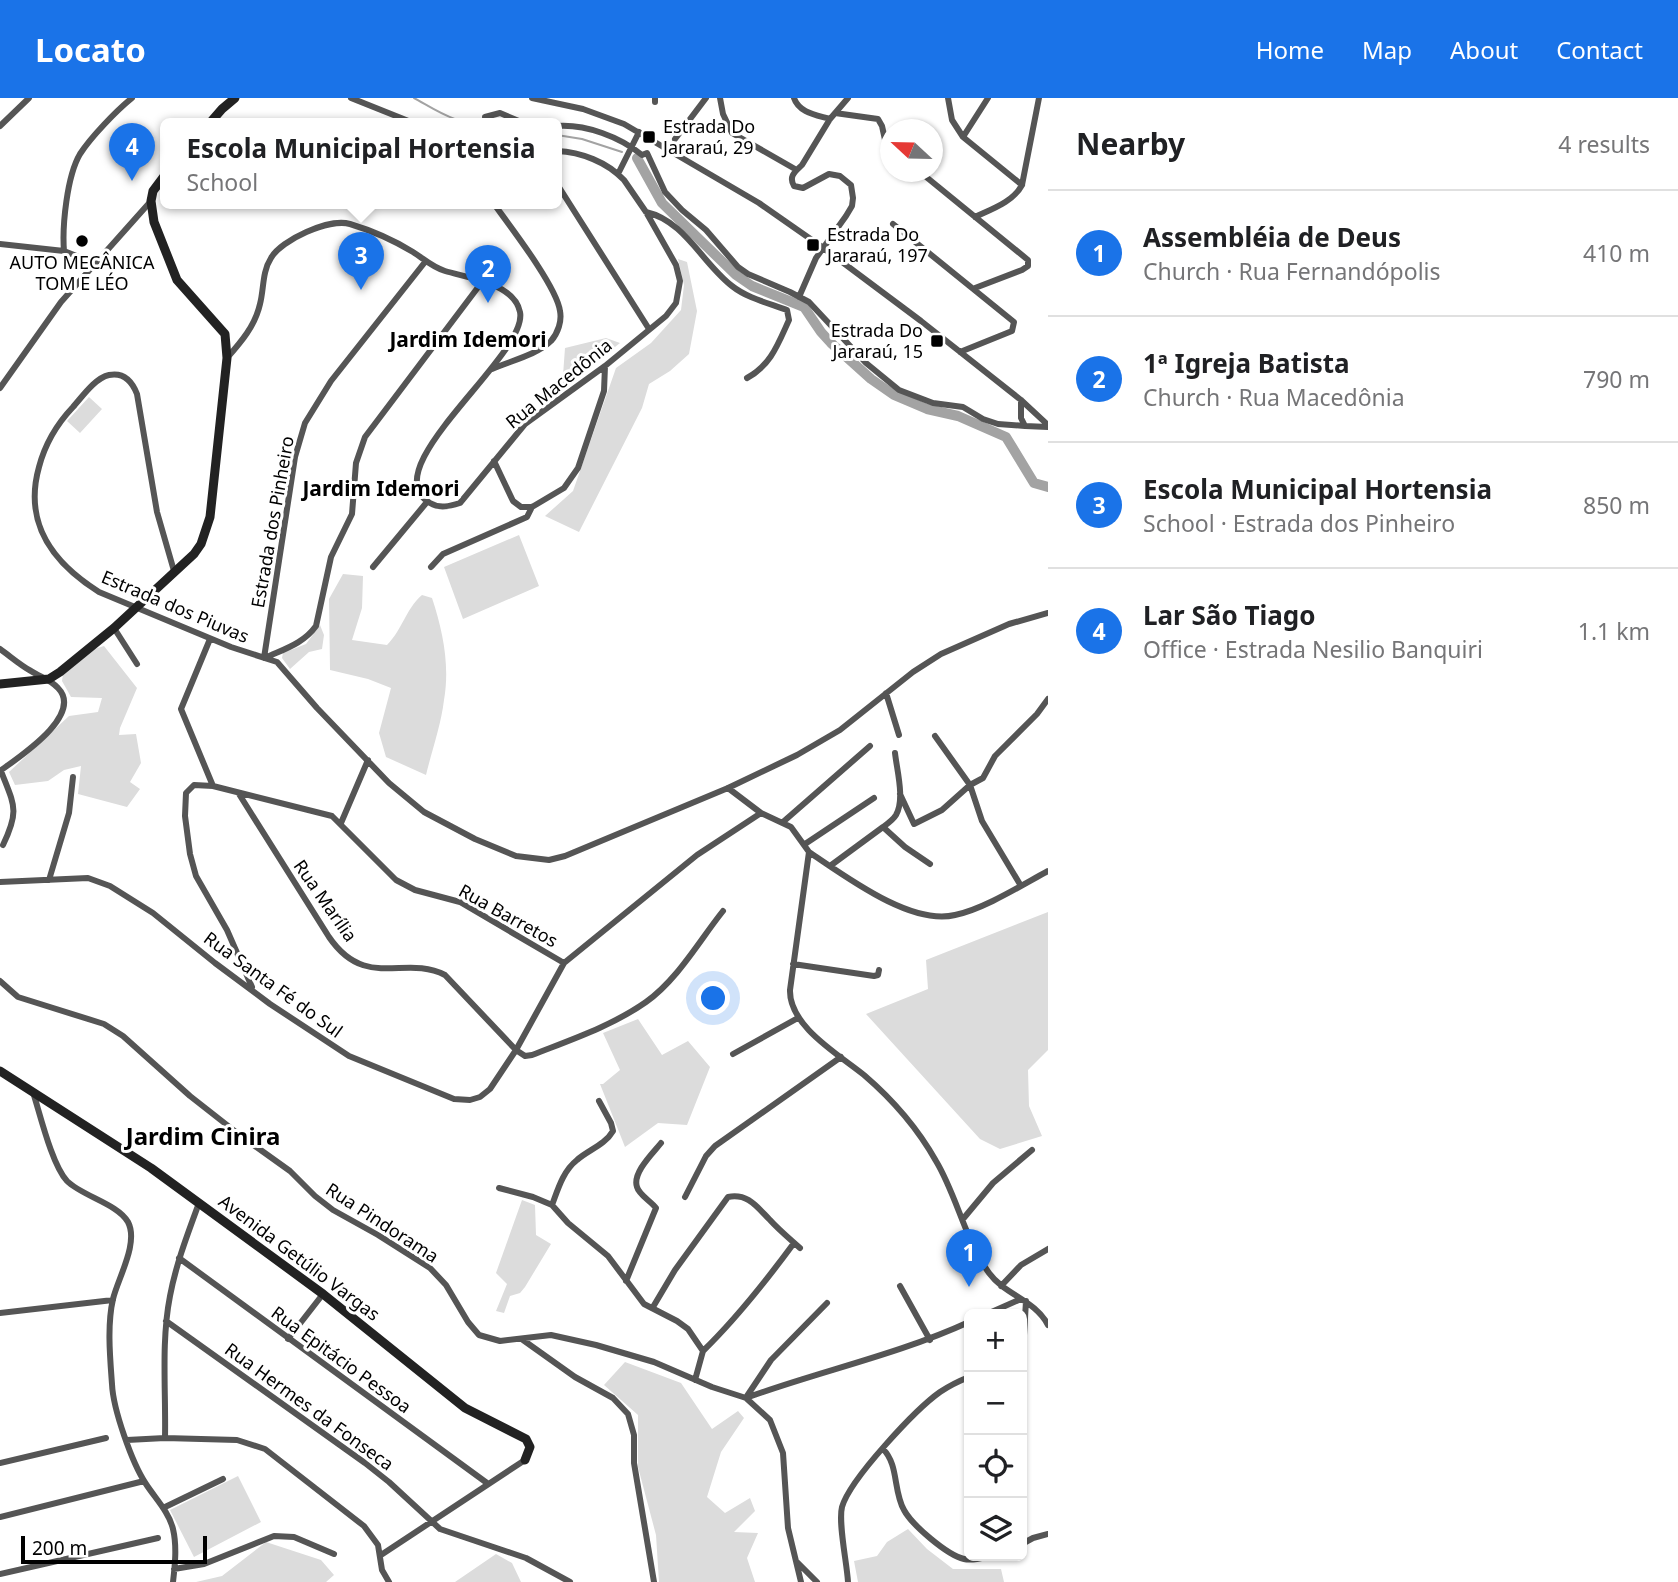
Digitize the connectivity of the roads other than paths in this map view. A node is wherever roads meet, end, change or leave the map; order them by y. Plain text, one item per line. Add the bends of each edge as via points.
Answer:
1 (29, 98) edge
2 (132, 98) edge
3 (235, 98) edge
4 (351, 98) edge
5 (532, 98) edge
6 (706, 98) edge
7 (720, 98) edge
8 (794, 98) edge
9 (848, 98) edge
10 (948, 98) edge
11 (988, 98) edge
12 (1039, 98) edge
13 (832, 116) junction
14 (485, 117) dead end
15 (214, 118) edge
16 (401, 118) edge
17 (512, 118) edge
18 (880, 123) edge
19 (0, 126) edge
20 (562, 126) edge
21 (639, 132) junction
22 (963, 137) junction
23 (675, 139) dead end
24 (631, 149) junction
25 (562, 152) edge
26 (795, 169) junction
27 (618, 174) junction
28 (160, 182) edge
29 (932, 182) edge
30 (1022, 185) junction
31 (562, 192) edge
32 (151, 201) junction
33 (498, 209) edge
34 (646, 212) junction
35 (975, 217) junction
36 (893, 224) dead end
37 (0, 244) edge
38 (822, 247) junction
39 (64, 251) junction
40 (425, 262) junction
41 (94, 263) junction
42 (482, 282) junction
43 (975, 288) junction
44 (799, 297) junction
45 (649, 329) junction
46 (509, 342) junction
47 (960, 352) junction
48 (227, 358) junction
49 (519, 358) junction
50 (605, 366) junction
51 (490, 370) junction
52 (747, 378) dead end
53 (0, 388) edge
54 (1021, 400) junction
55 (1025, 426) junction
56 (1048, 426) edge
57 (494, 461) junction
58 (427, 502) junction
59 (532, 507) junction
60 (373, 567) dead end
61 (431, 567) dead end
62 (174, 571) junction
63 (134, 609) junction
64 (1048, 613) edge
65 (114, 628) junction
66 (210, 639) junction
67 (0, 649) edge
68 (264, 658) junction
69 (137, 664) dead end
70 (49, 679) junction
71 (0, 684) edge
72 (886, 693) junction
73 (1048, 699) edge
74 (899, 735) dead end
75 (935, 736) dead end
76 (870, 746) dead end
77 (895, 753) dead end
78 (368, 760) junction
79 (0, 771) edge
80 (74, 777) dead end
81 (970, 785) junction
82 (213, 786) junction
83 (728, 788) junction
84 (239, 794) junction
85 (900, 794) junction
86 (874, 798) dead end
87 (761, 813) junction
88 (783, 821) junction
89 (341, 823) junction
90 (883, 827) junction
91 (805, 844) junction
92 (3, 845) dead end
93 (809, 852) junction
94 (930, 864) dead end
95 (830, 866) junction
96 (1048, 871) edge
97 (50, 880) junction
98 (0, 882) edge
99 (1021, 886) junction
100 (723, 911) dead end
101 (564, 963) junction
102 (793, 964) junction
103 (879, 970) dead end
104 (0, 981) edge
105 (252, 989) junction
106 (798, 1018) junction
107 (516, 1050) junction
108 (733, 1054) dead end
109 (841, 1057) junction
110 (0, 1071) edge
111 (32, 1090) junction
112 (599, 1101) dead end
113 (661, 1143) dead end
114 (1032, 1150) dead end
115 (635, 1172) dead end
116 (636, 1185) junction
117 (499, 1188) dead end
118 (685, 1197) dead end
119 (198, 1203) junction
120 (552, 1205) junction
121 (963, 1219) junction
122 (1048, 1249) edge
123 (179, 1258) junction
124 (626, 1281) junction
125 (900, 1286) dead end
126 (1001, 1286) junction
127 (323, 1294) junction
128 (113, 1300) junction
129 (1024, 1300) junction
130 (827, 1303) dead end
131 (653, 1307) junction
132 (1000, 1309) edge
133 (1024, 1309) edge
134 (0, 1313) edge
135 (166, 1321) junction
136 (964, 1324) edge
137 (1048, 1325) edge
138 (288, 1339) junction
139 (523, 1340) junction
140 (930, 1340) junction
141 (703, 1352) junction
142 (695, 1380) junction
143 (964, 1380) edge
144 (746, 1398) junction
145 (106, 1438) dead end
146 (165, 1438) junction
147 (127, 1440) junction
148 (883, 1449) junction
149 (525, 1460) joint
150 (0, 1463) edge
151 (223, 1479) dead end
152 (144, 1481) junction
153 (487, 1483) junction
154 (163, 1508) junction
155 (0, 1517) edge
156 (431, 1522) junction
157 (1048, 1534) edge
158 (158, 1538) dead end
159 (1027, 1541) edge
160 (334, 1554) dead end
161 (381, 1555) junction
162 (964, 1559) edge
163 (796, 1561) junction
164 (174, 1569) junction
165 (0, 1574) edge
166 (173, 1582) edge
167 (390, 1582) edge
168 (570, 1582) edge
169 (654, 1582) edge
170 (801, 1582) edge
171 (817, 1582) edge
172 (848, 1582) edge

1 - 19 street
2 - 39 street via 79,155 68,195
3 - 15 street
4 - 16 street
5 - 21 street via 596,113
6 - 23 street
7 - 26 street via 732,133
8 - 13 street via 803,109
9 - 13 street
10 - 22 street via 952,120
11 - 22 street
12 - 30 street
13 - 18 street
13 - 26 street
14 - 17 street via 500,113
20 - 24 street via 613,137
21 - 24 street
21 - 38 street
22 - 30 street
24 - 27 street
24 - 44 street via 647,153 665,192 738,267
25 - 27 street, Rua Macedônia via 582,155
26 - 38 street via 792,184 797,188 829,174 848,180 853,190 852,206
27 - 34 street, Rua Macedônia
28 - 32 street
29 - 35 street
30 - 35 street via 1015,196
31 - 45 street
32 - 41 street
32 - 48 street via 154,222 177,280 225,334
33 - 49 street via 550,288 561,313 559,329 550,342
34 - 45 street, Rua Macedônia via 672,256 680,281 672,310
34 - 52 street via 659,215 680,231 729,284 789,313 769,361
35 - 43 street via 1028,263 1022,270
36 - 43 street
37 - 39 street
38 - 44 street
38 - 47 street
39 - 41 street
40 - 42 street
40 - 48 street via 352,225 335,222 319,226 273,254 257,315
40 - 68 street, Estrada dos Pinheiro via 331,380 305,424 295,457
41 - 53 street
42 - 46 street via 516,302 519,327
42 - 68 street via 365,438 356,463 352,514 331,557 316,626 298,644
43 - 47 street via 1015,324 1012,331
44 - 55 street via 900,390 933,403 963,407 998,424
45 - 50 street, Rua Macedônia
46 - 49 street
46 - 51 street
47 - 54 street
48 - 62 street via 210,517 201,544
49 - 51 street
50 - 57 street, Rua Macedônia via 525,424
50 - 59 street via 604,391 574,476 564,488
51 - 58 street via 425,454 416,482
54 - 55 street
54 - 56 street
55 - 56 street
57 - 58 street, Rua Macedônia via 460,503 445,507
57 - 59 street via 513,501
58 - 60 street
59 - 61 street via 527,517 443,554
62 - 63 street
62 - 63 street, Estrada dos Piuvas via 157,512 137,394 128,379 110,375 98,381 52,432 36,477 34,505 40,528 68,569 99,592
63 - 65 street
63 - 66 street, Estrada dos Piuvas
64 - 72 street, Estrada dos Piuvas via 1009,624 941,654
65 - 69 street
65 - 70 street
66 - 68 street, Estrada dos Piuvas
66 - 82 street via 181,709
67 - 70 street
68 - 78 street, Estrada dos Piuvas via 281,666
70 - 71 street
70 - 79 street via 64,695 62,715 50,731
72 - 74 street
72 - 83 street, Estrada dos Piuvas via 816,745
73 - 81 street via 995,756 983,778
75 - 81 street
76 - 88 street
77 - 85 street
78 - 83 street, Estrada dos Piuvas via 424,813 489,846 533,860 565,856
78 - 89 street
79 - 92 street via 15,815
80 - 97 street
81 - 85 street via 918,824 912,823
81 - 99 street via 982,821
82 - 84 street, Rua Barretos
82 - 105 street via 194,785 186,793 190,854 195,876 227,930
83 - 87 street
84 - 89 street, Rua Barretos via 325,813
84 - 107 street, Rua Marília via 328,937 343,953 378,970 431,969 445,975
85 - 90 street via 895,817
86 - 91 street
87 - 88 street
87 - 101 street, Rua Barretos via 697,855
88 - 91 street
89 - 101 street, Rua Barretos via 405,886 460,901
90 - 94 street
90 - 95 street
91 - 93 street
93 - 95 street
93 - 102 street
95 - 99 street via 896,905 928,915 956,915
96 - 99 street
97 - 98 street, Rua Santa Fé do Sul
97 - 105 street, Rua Santa Fé do Sul via 88,878 110,886
100 - 107 street via 683,965 646,1002 532,1055
101 - 107 street, Rua Santa Fé do Sul
102 - 103 street via 874,976
102 - 106 street via 789,1001
104 - 139 street, Rua Pindorama via 18,997 104,1024 123,1035 190,1096 290,1171 332,1210 430,1268 480,1335 500,1341
105 - 107 street, Rua Santa Fé do Sul via 349,1056 464,1101 490,1089
106 - 108 street
106 - 109 street
109 - 118 street via 715,1146
109 - 121 street via 903,1114 937,1162
110 - 111 street, Avenida Getúlio Vargas
111 - 119 street, Avenida Getúlio Vargas
111 - 128 street via 66,1180 128,1221 131,1242
112 - 120 street via 611,1123 611,1135 575,1161
113 - 116 street
114 - 121 street via 993,1183
115 - 116 street via 632,1181
116 - 124 street via 656,1208
117 - 120 street
119 - 123 street
119 - 127 street, Avenida Getúlio Vargas
120 - 124 street via 608,1256
121 - 126 street via 986,1269
122 - 126 street via 1021,1265
123 - 135 street
123 - 138 street, Rua Epitácio Pessoa
124 - 131 street via 644,1304
125 - 140 street
126 - 129 street
127 - 138 street
127 - 149 street, Avenida Getúlio Vargas via 465,1408 526,1439 530,1447
128 - 134 street
128 - 147 street via 113,1401
129 - 132 street
129 - 133 street
129 - 137 street
130 - 144 street via 771,1360
131 - 141 street via 688,1329
131 - 141 street via 728,1197 745,1197 758,1205 797,1246
135 - 146 street
135 - 156 street, Rua Hermes da Fonseca via 365,1463
136 - 140 street
138 - 153 street, Rua Epitácio Pessoa
139 - 142 street, Rua Pindorama via 551,1335 596,1345
139 - 169 street via 613,1398 628,1414
140 - 144 street
141 - 142 street
142 - 144 street, Rua Pindorama
143 - 148 street via 940,1393
144 - 163 street, Rua Pindorama via 770,1420 783,1453 788,1528
145 - 150 street
146 - 147 street
146 - 161 street via 237,1440 265,1450 364,1526
147 - 152 street
148 - 162 street via 893,1466 904,1511 944,1549
148 - 172 street via 843,1504
149 - 153 street
151 - 154 street
152 - 154 street
152 - 155 street
153 - 156 street
154 - 164 street via 173,1527
156 - 161 street
156 - 168 street, Rua Hermes da Fonseca via 460,1537 526,1558
157 - 159 street
158 - 165 street
160 - 164 street via 294,1537 274,1536 204,1564
161 - 167 street via 382,1570
163 - 170 street, Rua Pindorama
163 - 171 street
164 - 166 street

